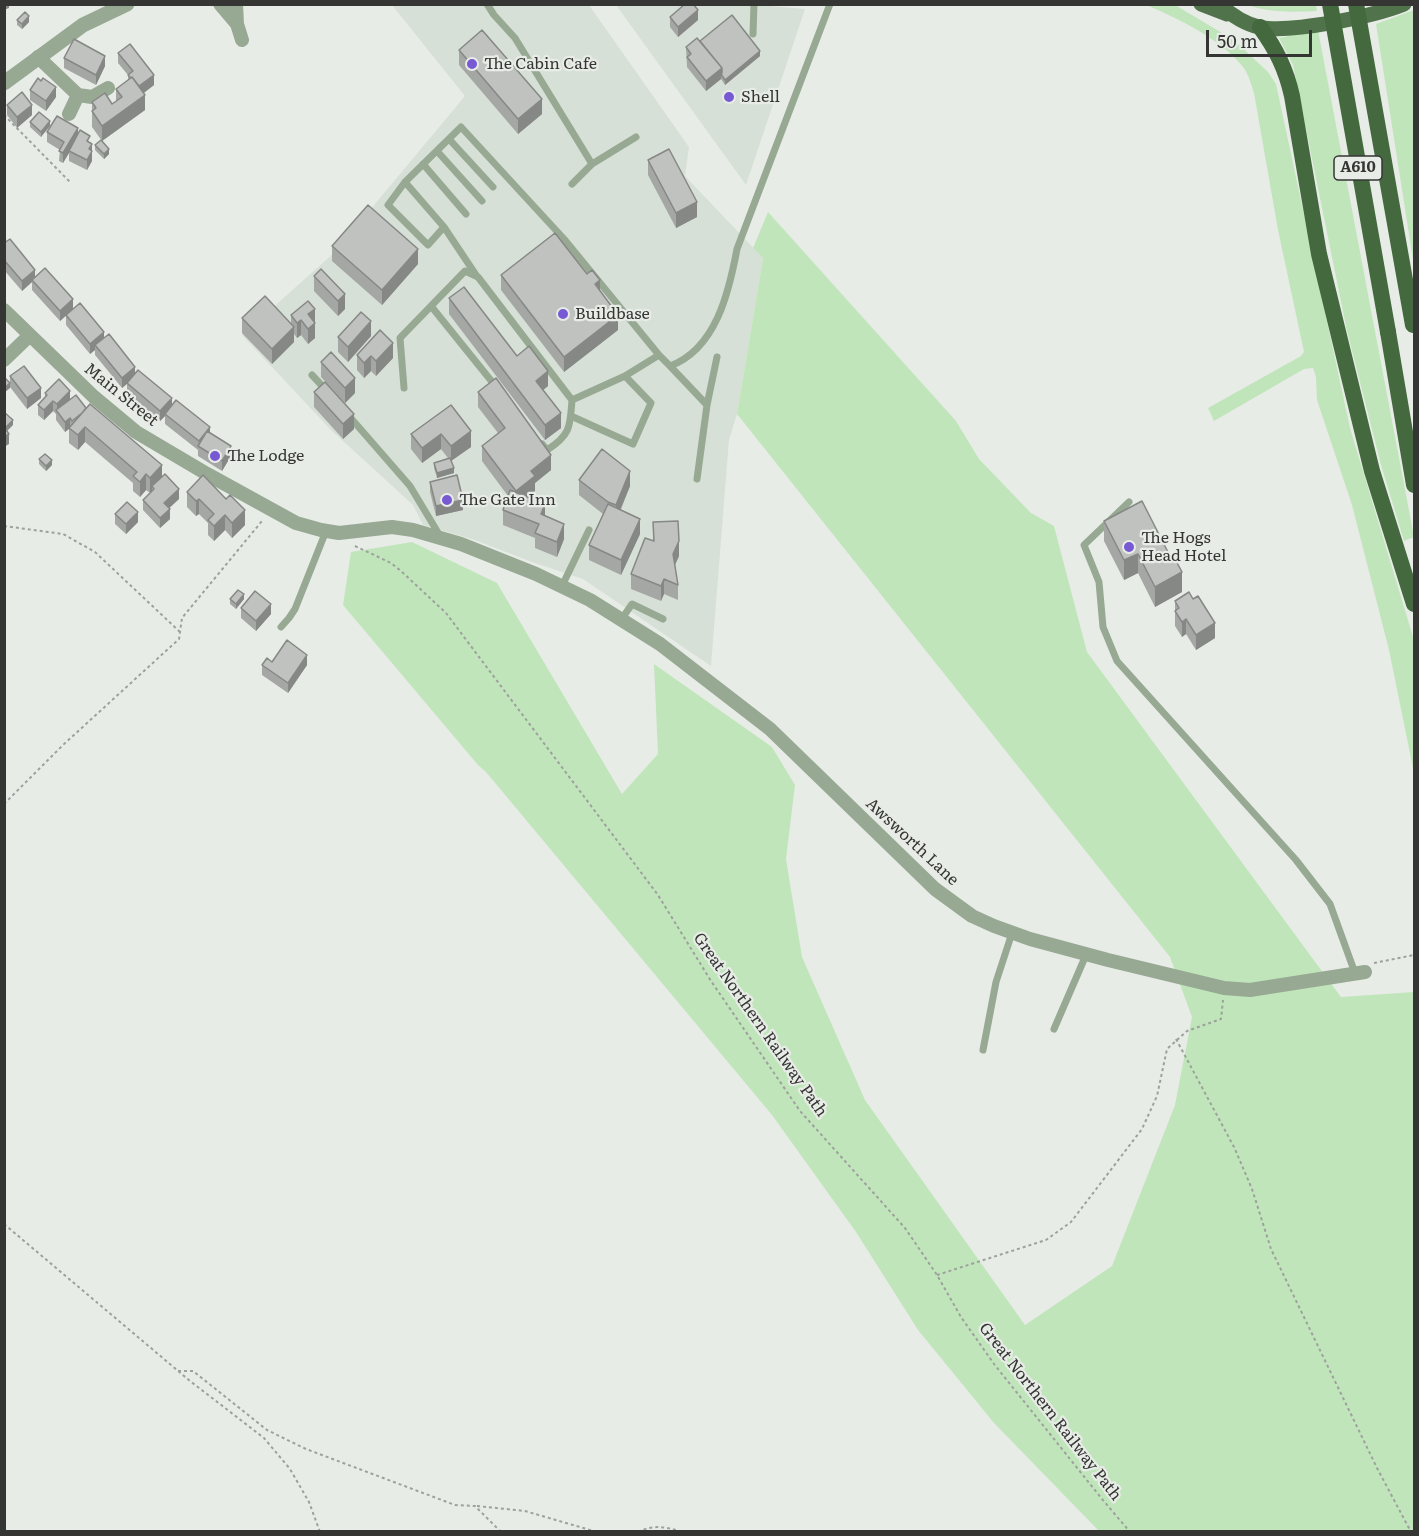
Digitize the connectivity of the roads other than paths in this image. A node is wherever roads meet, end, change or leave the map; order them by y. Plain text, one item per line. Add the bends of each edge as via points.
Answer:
1 (104, 4) edge
2 (127, 4) edge
3 (220, 4) edge
4 (236, 4) edge
5 (487, 4) edge
6 (754, 4) edge
7 (830, 4) edge
8 (1201, 4) edge
9 (1219, 4) edge
10 (1330, 4) edge
11 (1356, 4) edge
12 (1404, 4) edge
13 (1235, 16) junction
14 (237, 24) junction
15 (83, 25) junction
16 (1260, 27) junction
17 (753, 34) dead end
18 (242, 40) dead end
19 (38, 57) junction
20 (4, 83) edge
21 (108, 88) dead end
22 (78, 95) junction
23 (69, 114) dead end
24 (636, 137) dead end
25 (449, 139) junction
26 (436, 151) junction
27 (423, 164) junction
28 (592, 164) junction
29 (405, 182) junction
30 (572, 184) dead end
31 (493, 187) dead end
32 (482, 201) dead end
33 (466, 214) dead end
34 (444, 227) junction
35 (478, 277) junction
36 (431, 306) junction
37 (4, 310) edge
38 (1414, 331) edge
39 (29, 336) junction
40 (659, 355) junction
41 (717, 357) dead end
42 (4, 360) edge
43 (670, 366) junction
44 (312, 375) dead end
45 (625, 376) junction
46 (404, 388) dead end
47 (503, 396) edge
48 (335, 400) edge
49 (572, 400) junction
50 (707, 405) junction
51 (342, 409) edge
52 (571, 416) junction
53 (539, 441) edge
54 (697, 479) dead end
55 (1414, 485) edge
56 (1129, 502) dead end
57 (589, 530) dead end
58 (326, 531) junction
59 (441, 538) junction
60 (536, 574) joint
61 (562, 586) junction
62 (1414, 604) edge
63 (663, 619) dead end
64 (621, 620) junction
65 (280, 627) dead end
66 (1012, 933) junction
67 (1086, 955) junction
68 (1360, 972) joint
69 (1054, 1029) dead end
70 (984, 1050) dead end

1 - 15 street
2 - 15 street
3 - 14 street
4 - 14 street
5 - 28 lane via 514,38
6 - 17 lane
7 - 43 lane via 736,249 722,310 702,341 683,361
8 - 13 main road
9 - 13 main road
10 - 55 highway, A610, bridge
11 - 38 highway, A610, bridge
12 - 16 main road via 1372,15 1317,24
13 - 16 main road
14 - 18 street
15 - 19 street
16 - 62 highway via 1286,71 1321,265 1372,471
19 - 20 street
19 - 22 street
21 - 22 street via 92,97
22 - 23 street
24 - 28 lane
25 - 26 lane
25 - 31 lane
25 - 40 lane via 461,127 564,239
26 - 27 lane
26 - 32 lane
27 - 29 lane
27 - 33 lane
28 - 30 lane
29 - 34 lane
29 - 34 lane via 388,205 428,245
34 - 35 lane
35 - 36 lane via 465,271
35 - 49 lane
36 - 46 lane via 400,338
36 - 47 lane
37 - 39 street, Main Street
39 - 42 street
39 - 58 street, Main Street via 136,432 296,523
40 - 43 lane
40 - 45 lane
41 - 50 lane
43 - 50 lane
44 - 48 lane
45 - 49 lane
45 - 52 lane via 651,403 633,444
49 - 52 lane
50 - 54 lane
51 - 59 lane via 410,486
52 - 53 lane via 570,428 559,443 547,450
56 - 68 lane via 1084,545 1099,582 1103,627 1117,661 1296,860 1330,904
57 - 61 lane
58 - 59 street, Main Street via 392,527
58 - 65 lane via 295,609
59 - 60 street, Main Street
60 - 61 street, Awsworth Lane
61 - 64 street, Awsworth Lane
63 - 64 lane via 632,604
64 - 66 street, Awsworth Lane via 660,644 770,729 935,889 972,916
66 - 67 street, Awsworth Lane
66 - 70 lane via 996,982
67 - 68 street, Awsworth Lane via 1224,988 1251,990
67 - 69 lane

